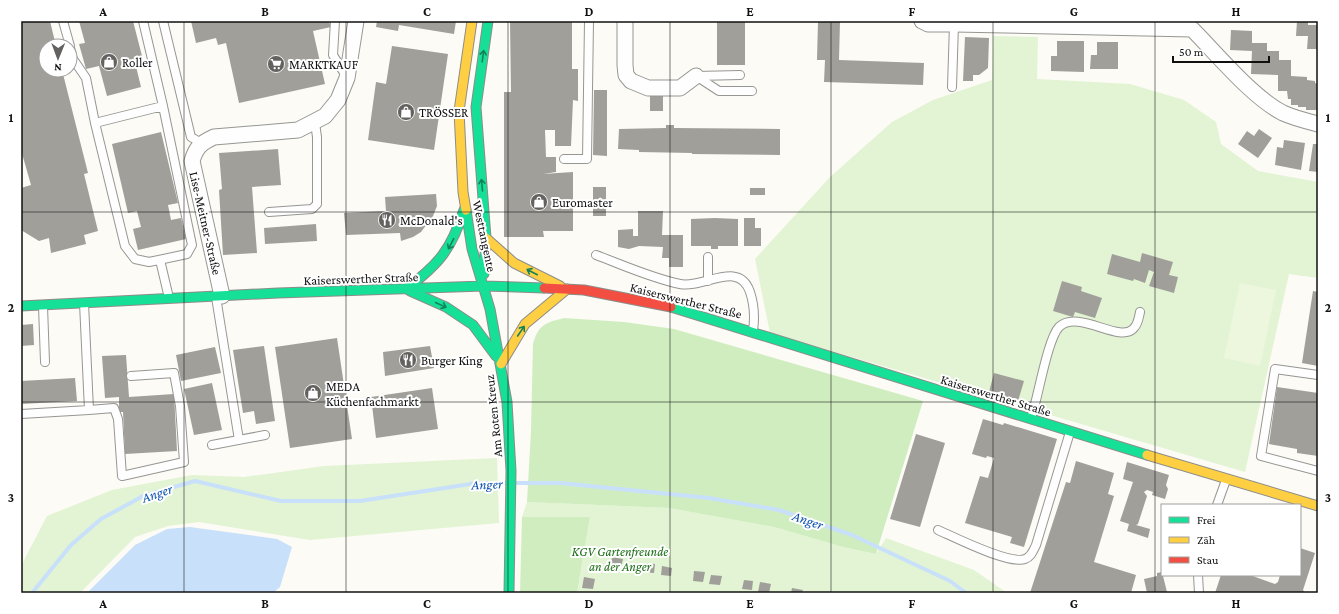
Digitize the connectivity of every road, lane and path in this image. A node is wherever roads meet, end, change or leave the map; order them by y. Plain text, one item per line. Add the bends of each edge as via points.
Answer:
1 (63, 21) edge
2 (143, 21) edge
3 (163, 21) edge
4 (356, 21) edge
5 (472, 21) edge
6 (488, 21) edge
7 (589, 21) edge
8 (625, 21) edge
9 (922, 21) edge
10 (335, 24) edge
11 (954, 24) junction
12 (1196, 25) edge
13 (68, 38) edge
14 (78, 66) edge
15 (740, 74) dead end
16 (696, 76) junction
17 (347, 78) junction
18 (952, 87) dead end
19 (752, 91) dead end
20 (163, 106) junction
21 (96, 123) junction
22 (315, 123) junction
23 (1318, 124) edge
24 (201, 143) junction
25 (564, 159) dead end
26 (465, 207) junction
27 (270, 212) dead end
28 (486, 238) junction
29 (596, 255) dead end
30 (708, 257) dead end
31 (160, 260) junction
32 (708, 281) junction
33 (484, 286) junction
34 (406, 289) junction
35 (567, 289) junction
36 (219, 296) junction
37 (170, 299) junction
38 (84, 303) junction
39 (43, 305) junction
40 (21, 306) edge
41 (1140, 312) dead end
42 (753, 332) junction
43 (45, 362) dead end
44 (501, 364) junction
45 (131, 376) dead end
46 (1318, 376) edge
47 (89, 410) junction
48 (21, 414) edge
49 (1031, 419) junction
50 (1070, 431) junction
51 (265, 435) dead end
52 (239, 440) junction
53 (212, 445) dead end
54 (1318, 471) edge
55 (1226, 480) junction
56 (1217, 504) edge
57 (1318, 506) edge
58 (938, 530) dead end
59 (1198, 576) edge
60 (509, 593) edge
61 (1199, 593) edge

1 - 13 lane
2 - 20 lane
3 - 24 lane via 190,136
4 - 17 street
5 - 26 main road, Westtangente via 459,111
28 -> 6 main road, Westtangente via 476,107
7 - 25 lane via 587,159
8 - 16 street via 625,66 626,75 631,81 648,88 680,88
9 - 11 street via 928,24
10 - 17 lane via 333,55
11 - 12 street
11 - 18 lane
12 - 23 street via 1259,96 1283,113
14 - 21 lane via 86,78
15 - 16 lane
16 - 19 lane via 719,91
17 - 22 street via 333,108
20 - 21 lane
20 - 31 lane via 192,245 187,254
21 - 31 lane via 125,246 135,259 148,262
22 - 24 street via 298,130 214,137
22 - 27 lane via 317,204 312,209
24 - 36 street, Lise-Meitner-Straße via 192,160
26 - 33 main road, Westtangente via 475,264
26 -> 34 main road via 452,244 444,256 428,273
28 - 33 main road, Westtangente
35 -> 28 main road via 514,262
29 - 32 lane via 680,284 690,285
30 - 32 lane
31 - 37 lane
32 - 42 lane via 734,276 747,284 753,302
33 - 34 main road, Kaiserswerther Straße
33 - 35 main road, Kaiserswerther Straße
33 - 44 main road, Am Roten Kreuz
34 - 36 main road, Kaiserswerther Straße
34 -> 44 main road via 446,307 473,325
35 - 42 main road, Kaiserswerther Straße via 687,311
44 -> 35 main road via 525,324
36 - 37 main road, Kaiserswerther Straße
36 - 52 lane
37 - 38 main road, Kaiserswerther Straße
38 - 39 main road, Kaiserswerther Straße
38 - 47 lane
39 - 40 main road, Kaiserswerther Straße
39 - 43 lane
41 - 49 lane via 1134,328 1130,331 1078,322 1060,326 1050,347
42 - 49 main road, Kaiserswerther Straße
44 - 60 main road, Am Roten Kreuz via 507,402 511,471
45 - 47 lane via 174,373 180,406 184,462 122,476 118,419 114,408
46 - 54 lane via 1275,369 1261,456
47 - 48 lane
49 - 50 main road, Kaiserswerther Straße
50 - 55 main road, Kaiserswerther Straße
50 - 58 lane via 1036,545 1028,556 1016,560 1000,556
51 - 52 lane
52 - 53 lane
55 - 56 lane
55 - 57 main road, Kaiserswerther Straße
59 - 61 lane

